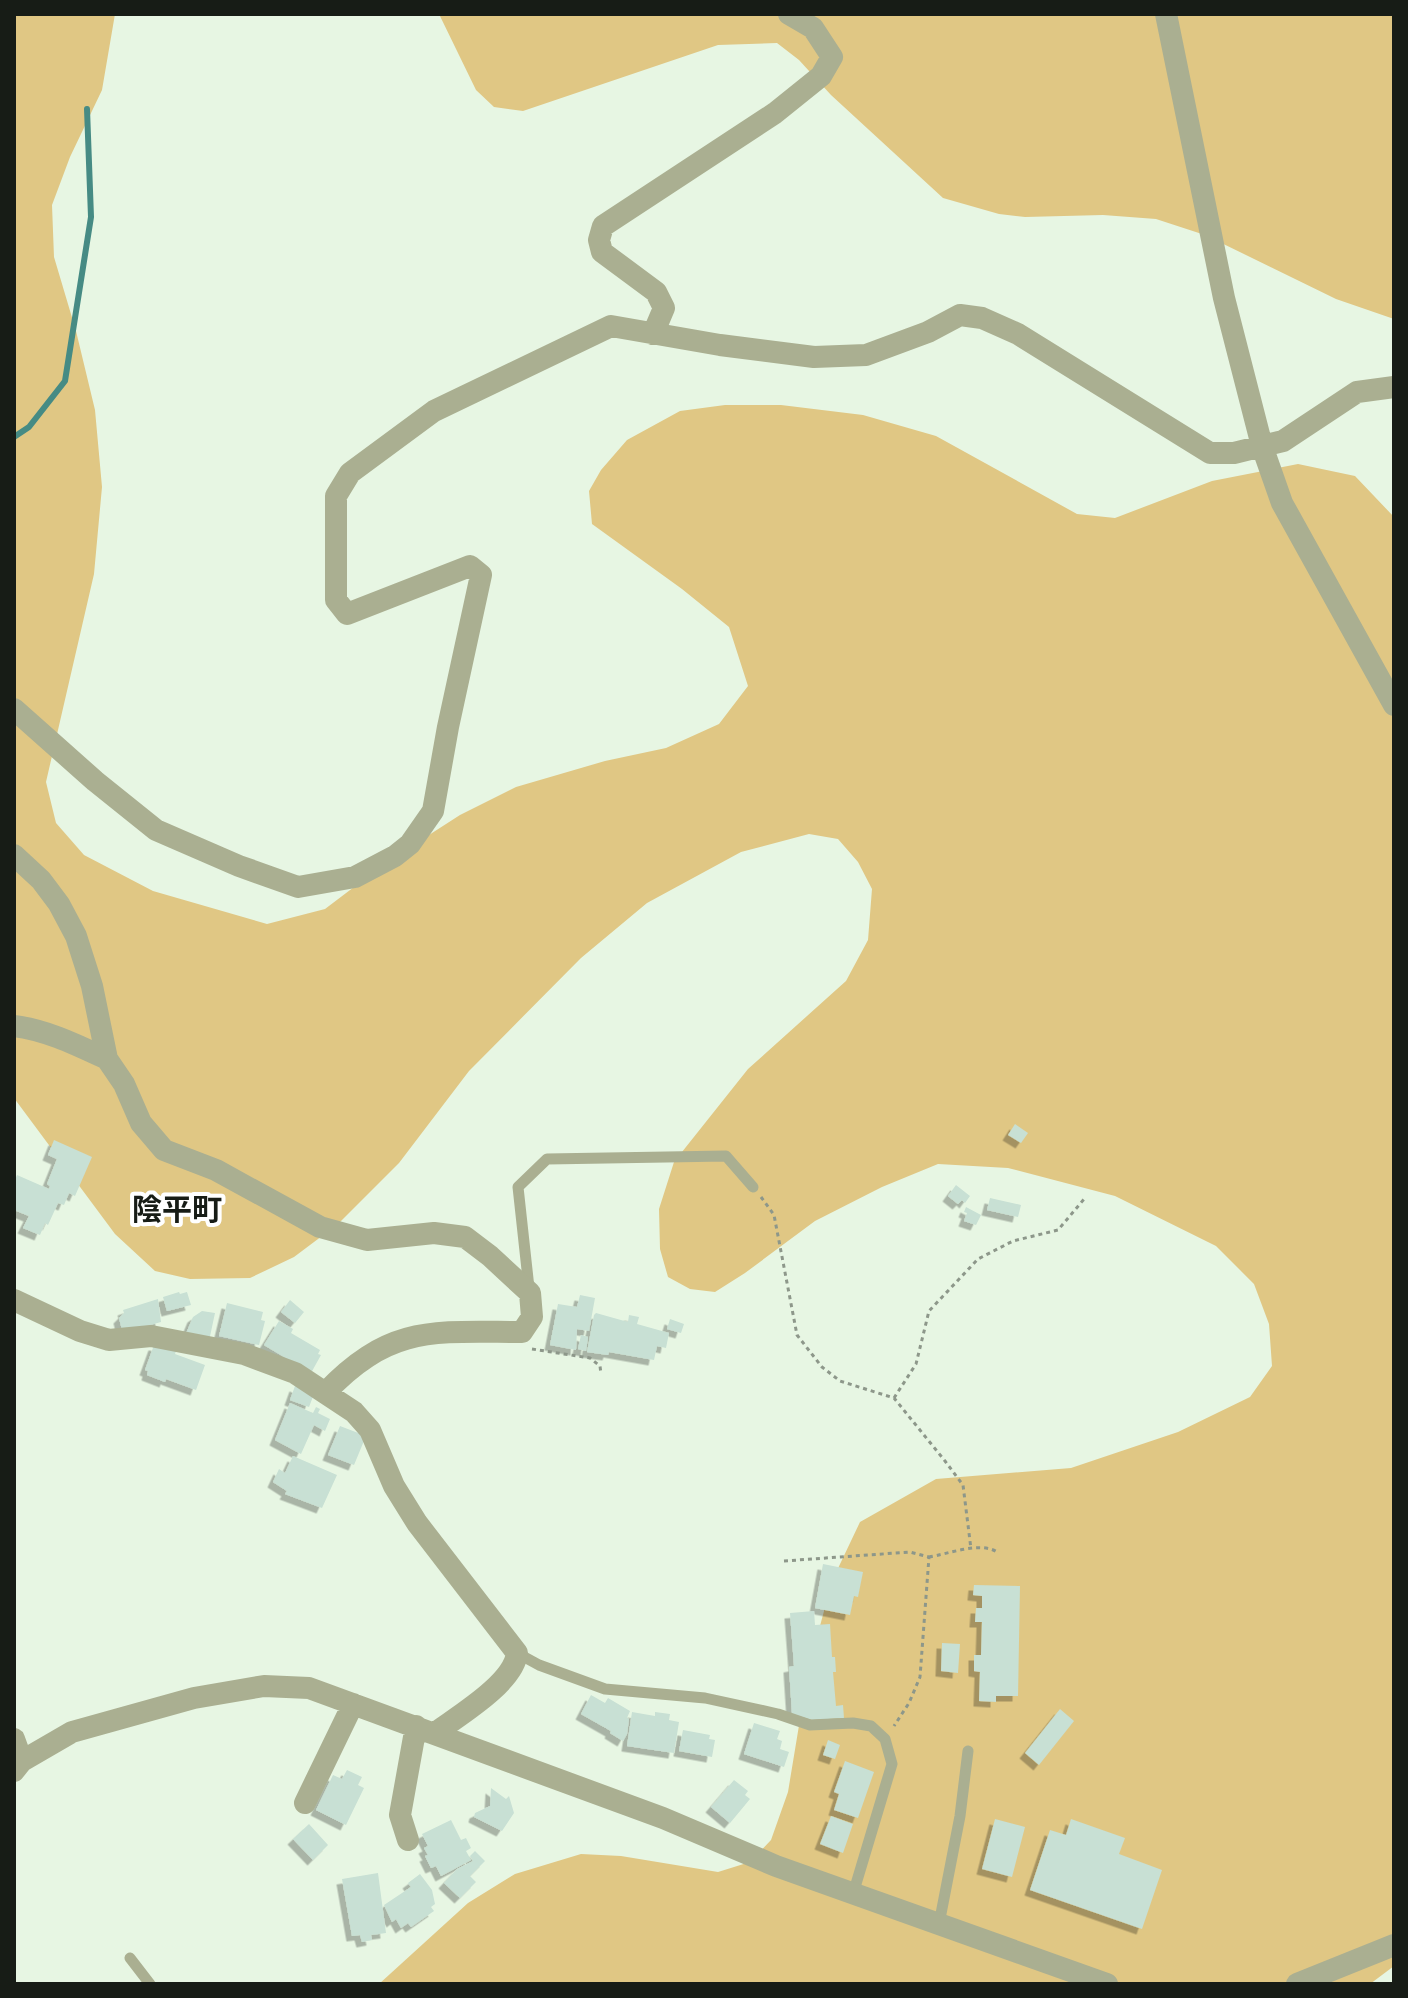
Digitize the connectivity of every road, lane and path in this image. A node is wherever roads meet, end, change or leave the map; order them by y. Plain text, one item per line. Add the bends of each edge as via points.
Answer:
1 (789, 14) edge
2 (1166, 14) edge
3 (653, 334) junction
4 (1394, 387) edge
5 (1262, 446) junction
6 (1394, 705) edge
7 (14, 709) edge
8 (14, 855) edge
9 (14, 1026) edge
10 (107, 1059) junction
11 (753, 1187) joint
12 (1085, 1198) dead end
13 (530, 1293) junction
14 (14, 1300) edge
15 (522, 1332) junction
16 (601, 1374) dead end
17 (326, 1392) junction
18 (894, 1398) junction
19 (971, 1549) junction
20 (997, 1552) dead end
21 (929, 1557) junction
22 (784, 1561) dead end
23 (517, 1653) junction
24 (353, 1704) junction
25 (425, 1730) junction
26 (14, 1739) edge
27 (885, 1739) junction
28 (968, 1751) dead end
29 (18, 1766) edge
30 (305, 1803) dead end
31 (408, 1840) dead end
32 (853, 1894) junction
33 (939, 1924) junction
34 (1394, 1945) edge
35 (130, 1958) dead end
36 (150, 1984) edge
37 (1107, 1984) edge
38 (1297, 1984) edge

1 - 3 street via 813,28 832,57 821,76 775,113 603,226 602,252 656,292 664,308
2 - 5 street via 1224,298
3 - 5 street via 814,357 866,355 960,315 982,318 1018,334 1210,453
3 - 7 street via 611,326 434,411 350,473 336,496 336,600 347,614 470,566 481,575 433,811 395,856 355,877 298,887 239,866 156,830
4 - 5 street via 1357,392 1283,441
5 - 6 street via 1282,503
8 - 10 street via 41,880 76,936
9 - 10 street via 66,1040
10 - 13 street via 141,1123 164,1150 216,1170 320,1227 367,1240 434,1233 465,1237
11 - 13 lane via 726,1156 547,1159 518,1187
11 - 18 path via 774,1215 797,1335 840,1381
12 - 18 path via 1058,1230 1013,1241 978,1259 929,1311 916,1364
13 - 15 street via 532,1317
14 - 17 street via 109,1340 151,1336 244,1354 295,1373
15 - 16 path via 531,1349 590,1358
15 - 17 street via 430,1332 387,1344 349,1368
17 - 23 street via 370,1430 417,1523
18 - 19 path via 963,1485
19 - 20 path
19 - 21 path
21 - 22 path via 910,1552
21 - 27 path via 920,1677
23 - 25 street via 499,1684
23 - 27 lane via 605,1689 705,1698 810,1725 871,1726
24 - 25 street
24 - 29 street via 309,1688 264,1686 194,1698 72,1732
24 - 30 street
25 - 31 street via 400,1815
25 - 32 street
26 - 29 street
27 - 32 lane via 892,1764
28 - 33 lane
32 - 33 street
33 - 37 street
34 - 38 street
35 - 36 lane

